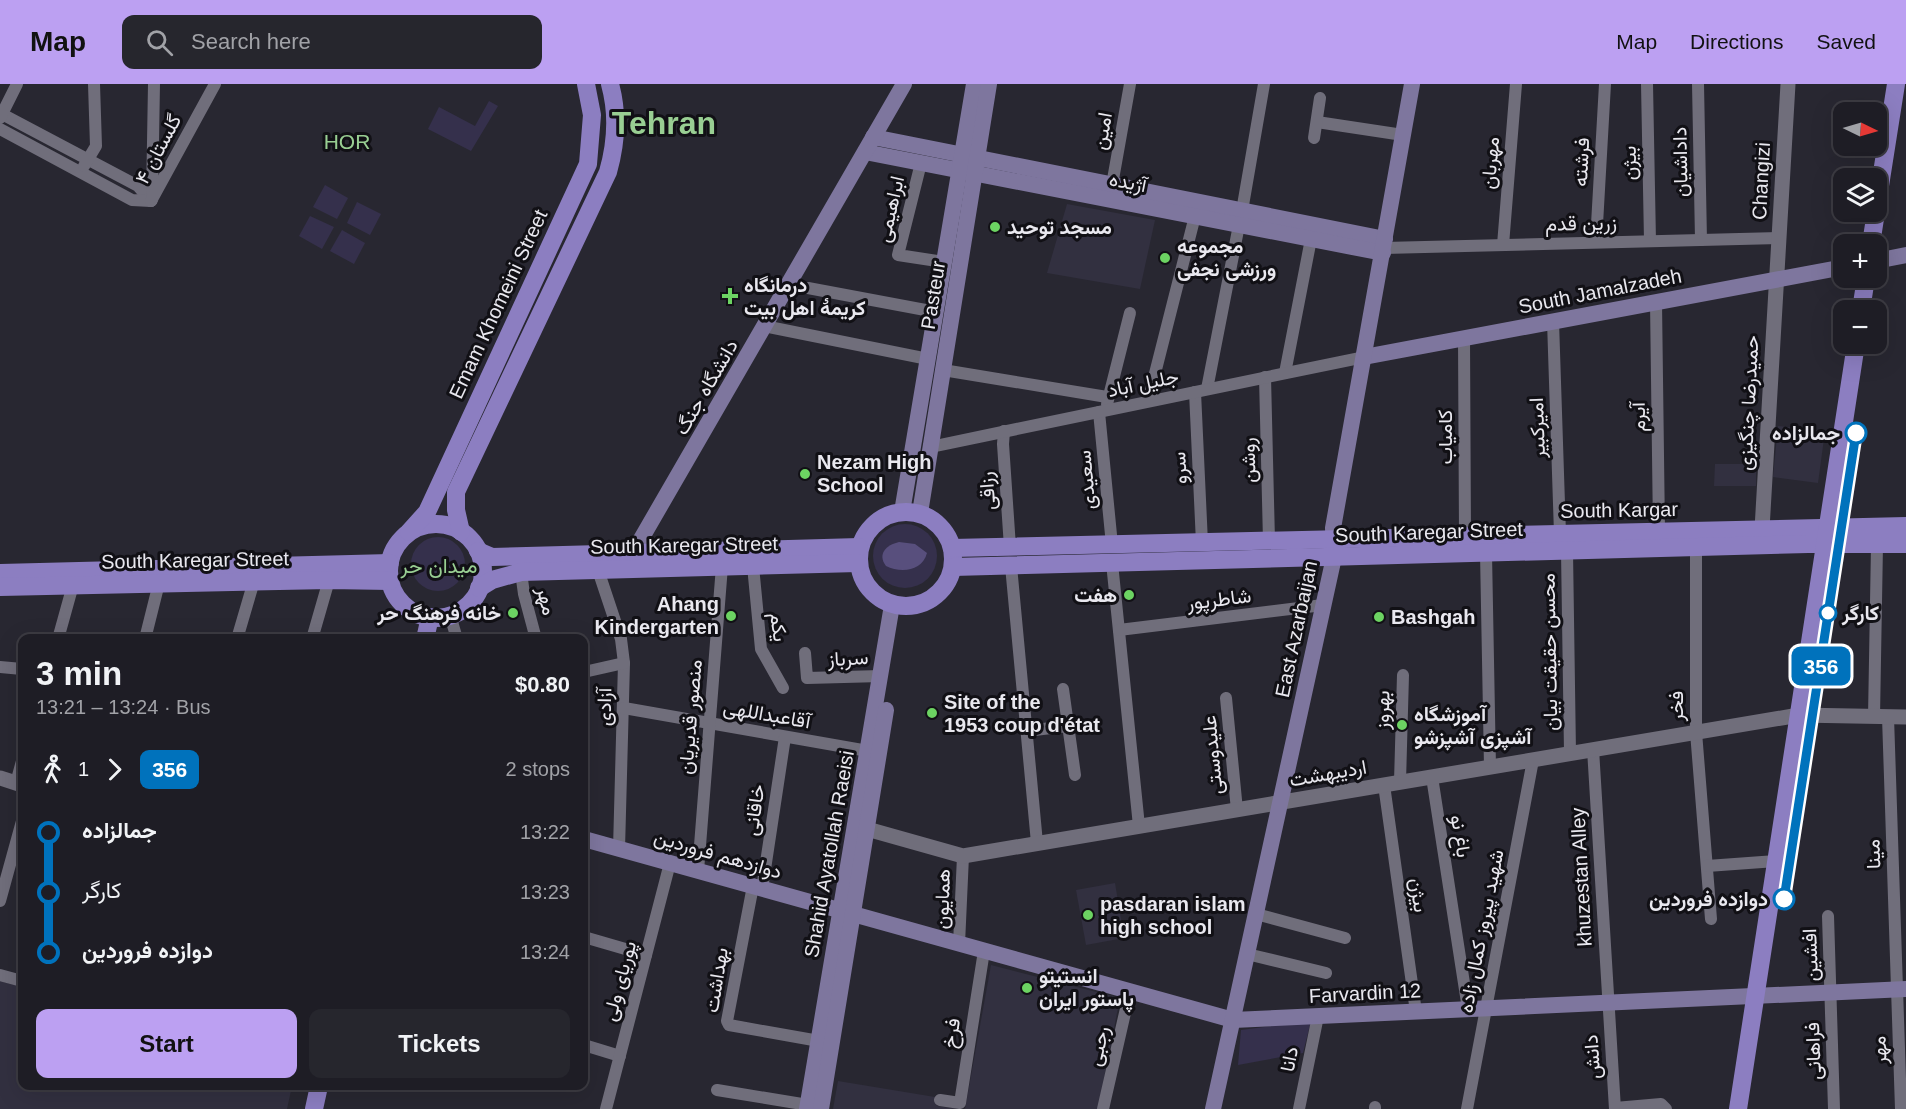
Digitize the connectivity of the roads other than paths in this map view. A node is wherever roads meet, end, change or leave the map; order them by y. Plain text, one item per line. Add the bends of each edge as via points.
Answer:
1 (17, 84) edge
2 (94, 84) edge
3 (154, 84) edge
4 (215, 84) edge
5 (586, 84) edge
6 (610, 84) edge
7 (904, 84) edge
8 (974, 84) edge
9 (989, 84) edge
10 (1130, 84) edge
11 (1264, 84) edge
12 (1412, 84) edge
13 (1516, 84) edge
14 (1605, 84) edge
15 (1647, 84) edge
16 (1698, 84) edge
17 (1788, 84) edge
18 (1896, 84) edge
19 (1320, 98) dead end
20 (1, 115) edge
21 (1317, 122) junction
22 (0, 129) edge
23 (1403, 135) junction
24 (1314, 138) dead end
25 (869, 145) junction
26 (88, 160) junction
27 (921, 163) junction
28 (968, 164) junction
29 (1883, 168) edge
30 (81, 173) junction
31 (1112, 185) junction
32 (963, 193) junction
33 (152, 201) junction
34 (1194, 216) junction
35 (1240, 218) junction
36 (1311, 238) junction
37 (1779, 238) junction
38 (1701, 240) junction
39 (1650, 241) junction
40 (1596, 242) junction
41 (1503, 245) junction
42 (1384, 247) junction
43 (1906, 255) edge
44 (1887, 259) edge
45 (944, 262) junction
46 (1833, 269) edge
47 (1777, 280) junction
48 (808, 288) dead end
49 (1656, 302) junction
50 (936, 312) junction
51 (1130, 313) dead end
52 (1553, 321) junction
53 (764, 326) junction
54 (941, 332) junction
55 (1464, 338) junction
56 (1854, 354) edge
57 (1364, 357) junction
58 (928, 359) junction
59 (943, 370) junction
60 (1285, 373) junction
61 (1265, 377) junction
62 (1201, 391) junction
63 (1148, 401) junction
64 (1104, 406) junction
65 (1005, 431) junction
66 (930, 447) junction
67 (911, 513) junction
68 (1906, 526) edge
69 (1762, 529) junction
70 (1659, 531) junction
71 (409, 532) junction
72 (461, 532) junction
73 (1465, 536) junction
74 (1826, 536) junction
75 (1269, 541) junction
76 (1564, 542) junction
77 (1202, 543) junction
78 (1877, 544) junction
79 (1906, 544) edge
80 (1696, 547) junction
81 (952, 548) junction
82 (1333, 548) junction
83 (478, 550) junction
84 (633, 553) junction
85 (1486, 553) junction
86 (1112, 554) junction
87 (859, 555) junction
88 (1011, 556) junction
89 (390, 562) junction
90 (722, 566) junction
91 (753, 566) junction
92 (953, 567) junction
93 (598, 570) junction
94 (521, 572) junction
95 (0, 573) edge
96 (159, 576) junction
97 (329, 580) junction
98 (254, 581) junction
99 (390, 581) junction
100 (73, 585) junction
101 (0, 587) edge
102 (479, 588) junction
103 (1323, 605) junction
104 (898, 606) junction
105 (450, 615) junction
106 (430, 617) junction
107 (1119, 630) junction
108 (59, 634) edge
109 (146, 634) edge
110 (238, 634) edge
111 (313, 634) edge
112 (425, 634) edge
113 (456, 634) edge
114 (535, 634) edge
115 (805, 653) dead end
116 (624, 663) junction
117 (0, 667) edge
118 (18, 669) edge
119 (588, 671) edge
120 (1403, 675) dead end
121 (881, 676) junction
122 (783, 688) dead end
123 (1063, 689) dead end
124 (1226, 698) dead end
125 (624, 708) junction
126 (1799, 715) junction
127 (1881, 717) junction
128 (1906, 717) edge
129 (709, 723) junction
130 (1068, 726) junction
131 (1026, 731) junction
132 (1696, 732) junction
133 (785, 737) junction
134 (1593, 750) junction
135 (868, 751) junction
136 (1570, 753) junction
137 (1533, 760) junction
138 (1490, 767) junction
139 (1075, 775) dead end
140 (1432, 777) junction
141 (0, 778) edge
142 (1400, 782) junction
143 (18, 784) edge
144 (1384, 785) junction
145 (1280, 802) junction
146 (1237, 810) junction
147 (1139, 826) junction
148 (861, 827) junction
149 (18, 836) edge
150 (588, 840) edge
151 (1037, 843) junction
152 (619, 849) junction
153 (963, 856) junction
154 (1776, 861) junction
155 (670, 863) junction
156 (1707, 866) junction
157 (698, 871) junction
158 (758, 887) junction
159 (0, 901) edge
160 (847, 912) junction
161 (1256, 914) junction
162 (1828, 916) dead end
163 (1711, 920) dead end
164 (588, 938) edge
165 (1345, 938) dead end
166 (960, 944) junction
167 (984, 951) junction
168 (1247, 954) junction
169 (646, 955) junction
170 (1326, 974) dead end
171 (0, 975) edge
172 (18, 980) edge
173 (1901, 989) edge
174 (1130, 991) junction
175 (1831, 992) junction
176 (1755, 996) junction
177 (1608, 1003) junction
178 (1486, 1008) junction
179 (1468, 1009) junction
180 (1416, 1012) junction
181 (1318, 1016) junction
182 (1233, 1020) junction
183 (819, 1041) junction
184 (588, 1046) edge
185 (620, 1056) junction
186 (318, 1090) edge
187 (717, 1090) dead end
188 (940, 1100) dead end
189 (812, 1108) edge
190 (1615, 1108) edge
191 (314, 1109) edge
192 (606, 1109) edge
193 (1103, 1109) edge
194 (1213, 1109) edge
195 (1299, 1109) edge
196 (1467, 1109) edge
197 (1666, 1109) edge
198 (1738, 1109) edge
199 (1834, 1109) edge
200 (1901, 1109) edge

1 - 20 street
2 - 26 street via 96,146
3 - 33 street
4 - 33 street, گلستان ۴
5 - 71 main road, Emam Khomeini Street via 592,115 588,164 427,512
6 - 72 main road, Emam Khomeini Street via 615,134 608,172 456,492
7 - 25 main road, دانشگاه جنگ
8 - 28 main road, Pasteur
9 - 28 main road, Pasteur
10 - 31 street, امین
11 - 35 street, سرو
12 - 23 main road, East Azarbaijan
13 - 41 street, مهربان
14 - 40 street, فرشته
15 - 39 street, بیژن
16 - 38 street, داداشیان
17 - 37 street, Changizi
18 - 29 main road
19 - 21 street
20 - 26 street
21 - 23 street
21 - 24 street
22 - 30 street
23 - 42 main road, East Azarbaijan
25 - 27 main road, آژیده
25 - 28 main road, آژیده
25 - 53 main road, دانشگاه جنگ
26 - 30 street
26 - 33 street via 138,186
27 - 28 main road, آژیده
27 - 45 street, ابراهیمی via 898,255
28 - 31 main road, آژیده
28 - 32 main road, Pasteur
28 - 34 main road, آژیده
30 - 33 street via 132,200
31 - 35 main road, آژیده
32 - 45 main road, Pasteur
32 - 54 main road, Pasteur
34 - 35 main road, آژیده
34 - 63 street
35 - 36 main road, آژیده
35 - 42 main road, آژیده
35 - 62 street, سرو
36 - 42 main road, آژیده
36 - 60 street
37 - 38 street, زرین قدم
37 - 47 street, Changizi
38 - 39 street, زرین قدم
39 - 40 street, زرین قدم
40 - 41 street, زرین قدم
41 - 42 street, زرین قدم
42 - 57 main road, East Azarbaijan
43 - 44 main road
45 - 50 main road, Pasteur
46 - 47 main road, South Jamalzadeh
47 - 49 main road, South Jamalzadeh
47 - 69 street, حمیدرضا چنگیزی
48 - 50 street
49 - 52 main road, South Jamalzadeh
49 - 70 street, آیرم
50 - 54 main road, Pasteur
51 - 64 street
52 - 55 main road, South Jamalzadeh
52 - 76 street, امیرکبیر
53 - 58 street via 863,341
53 - 84 main road, دانشگاه جنگ
54 - 58 main road, Pasteur
54 - 59 main road, Pasteur
55 - 57 main road, South Jamalzadeh
55 - 73 street, کامیاب
56 - 74 main road
57 - 60 street, جلیل آباد
57 - 82 main road, East Azarbaijan via 1332,528
58 - 67 main road, Pasteur
59 - 64 street
59 - 66 main road, Pasteur
60 - 61 street, جلیل آباد
61 - 62 street, جلیل آباد
61 - 75 street, روشن
62 - 63 street, جلیل آباد
62 - 77 street, سرو
63 - 64 street, جلیل آباد
64 - 65 street, جلیل آباد
64 - 86 street, سعیدی
65 - 66 street, جلیل آباد
65 - 88 street, رزاقی
66 - 67 main road, Pasteur
67 - 81 main road via 937,523
67 - 87 main road via 878,520 869,529
68 - 74 main road, South Kargar
69 - 70 main road, South Kargar
69 - 74 main road, South Kargar
70 - 76 main road, South Kargar
71 - 72 main road via 431,524 447,525
71 - 89 main road via 398,543
72 - 83 main road
73 - 76 main road, South Kargar
73 - 82 main road, South Kargar
74 - 78 main road, South Karegar Street
74 - 80 main road, South Karegar Street
74 - 126 main road
75 - 77 main road, South Karegar Street
75 - 82 main road, South Karegar Street
76 - 80 main road, South Karegar Street
76 - 85 main road, South Karegar Street
76 - 136 street, محسن حقیقت بیان
77 - 86 main road, South Karegar Street
78 - 79 main road, South Karegar Street
78 - 127 street, مینا
80 - 132 street, فخر
81 - 88 main road, South Karegar Street
81 - 92 main road
82 - 85 main road, South Karegar Street
82 - 86 main road, South Karegar Street
82 - 103 main road, East Azarbaijan
83 - 84 main road, South Karegar Street via 492,557
83 - 102 main road via 482,569
84 - 87 main road, South Karegar Street
85 - 138 street
86 - 88 main road, South Karegar Street
86 - 107 street, سعیدی
87 - 91 main road, South Karegar Street
87 - 104 main road via 862,577 869,590
88 - 92 main road, South Karegar Street
88 - 131 street, رزاقی
89 - 96 main road, South Karegar Street
89 - 99 main road
90 - 91 main road, South Karegar Street
90 - 93 main road, South Karegar Street
90 - 129 street, منصور قدیریان
91 - 122 street, یکم via 761,649
92 - 104 main road via 948,582 926,603
93 - 94 main road, South Karegar Street
93 - 116 street, آزادی via 621,639
94 - 102 main road, South Karegar Street
94 - 114 street, مهر
95 - 96 main road, South Karegar Street
96 - 98 main road, South Karegar Street
96 - 100 main road, South Karegar Street
96 - 109 street
97 - 98 main road, South Karegar Street
97 - 99 main road, South Karegar Street
97 - 111 street
98 - 110 street
99 - 106 main road via 404,605
100 - 101 main road, South Karegar Street
100 - 108 street
102 - 105 main road via 468,605
103 - 107 street, شاطرپور
103 - 145 main road, East Azarbaijan
104 - 121 main road, Shahid Ayatollah Raeisi
104 - 148 main road, Shahid Ayatollah Raeisi
105 - 106 main road
105 - 113 street
106 - 112 main road
107 - 147 street, سعیدی
115 - 121 street, سرباز via 807,678
116 - 119 street
116 - 125 street, آزادی
117 - 118 street
120 - 142 street, بهروز
121 - 135 main road, Shahid Ayatollah Raeisi
123 - 130 street
124 - 146 street, علیدوستی
125 - 129 street, آقاعبداللهی
125 - 152 street, آزادی
126 - 127 street, اردیبهشت
126 - 132 street, اردیبهشت
126 - 154 main road
127 - 128 street, اردیبهشت
127 - 173 street, مینا
129 - 133 street, آقاعبداللهی
129 - 157 street, منصور قدیریان
130 - 131 street
130 - 139 street
131 - 151 street, رزاقی
132 - 134 street, اردیبهشت
132 - 156 street, فخر
133 - 135 street, آقاعبداللهی
133 - 158 street, خاقانی
134 - 136 street, اردیبهشت
134 - 177 street, khuzestan Alley
135 - 148 main road, Shahid Ayatollah Raeisi
136 - 137 street, اردیبهشت
137 - 138 street, اردیبهشت
137 - 178 street, شهید پیروز کمال زاده
138 - 140 street, اردیبهشت
140 - 142 street, اردیبهشت
140 - 179 street, باغ نو
141 - 143 street
142 - 144 street, اردیبهشت
144 - 145 street, اردیبهشت
144 - 180 street, بیژن
145 - 146 street, اردیبهشت
145 - 161 main road, East Azarbaijan
146 - 147 street, اردیبهشت
147 - 151 street, اردیبهشت
148 - 153 street, اردیبهشت
148 - 160 main road, Shahid Ayatollah Raeisi
149 - 159 street
150 - 152 main road, دوازدهم فروردین
151 - 153 street, اردیبهشت
152 - 155 main road, دوازدهم فروردین
153 - 166 street, همایون
154 - 156 street
154 - 176 main road
155 - 157 main road, دوازدهم فروردین
155 - 169 street, پوریای ولی
156 - 163 street, فخر
157 - 158 main road, دوازدهم فروردین
158 - 160 main road, دوازدهم فروردین
158 - 183 street, بهداشت via 729,1025
160 - 166 main road, Farvardin 12
160 - 183 main road, Shahid Ayatollah Raeisi
160 - 189 main road, Shahid Ayatollah Raeisi
161 - 165 street
161 - 168 main road, East Azarbaijan
162 - 175 street, افشین
164 - 169 street
166 - 167 main road, Farvardin 12
167 - 174 main road, Farvardin 12
167 - 188 street, فرخ via 960,1102
168 - 170 street
168 - 182 main road, East Azarbaijan
169 - 185 street, پوریای ولی
171 - 172 street
173 - 175 main road, Farvardin 12
173 - 200 street, مهر
174 - 182 main road, Farvardin 12
174 - 193 street, رجبی
175 - 176 main road, Farvardin 12
175 - 199 street, فراهانی
176 - 177 main road, Farvardin 12
176 - 198 main road
177 - 178 main road, Farvardin 12
177 - 190 street, دانش
178 - 179 main road, Farvardin 12
178 - 196 street, شهید پیروز کمال زاده
179 - 180 main road, Farvardin 12
180 - 181 main road, Farvardin 12
181 - 182 main road, Farvardin 12
181 - 195 street, دانا
182 - 194 main road, East Azarbaijan
183 - 189 main road, Shahid Ayatollah Raeisi
184 - 185 street
185 - 192 street, پوریای ولی
186 - 191 main road
187 - 189 street
190 - 197 street via 1661,1104

